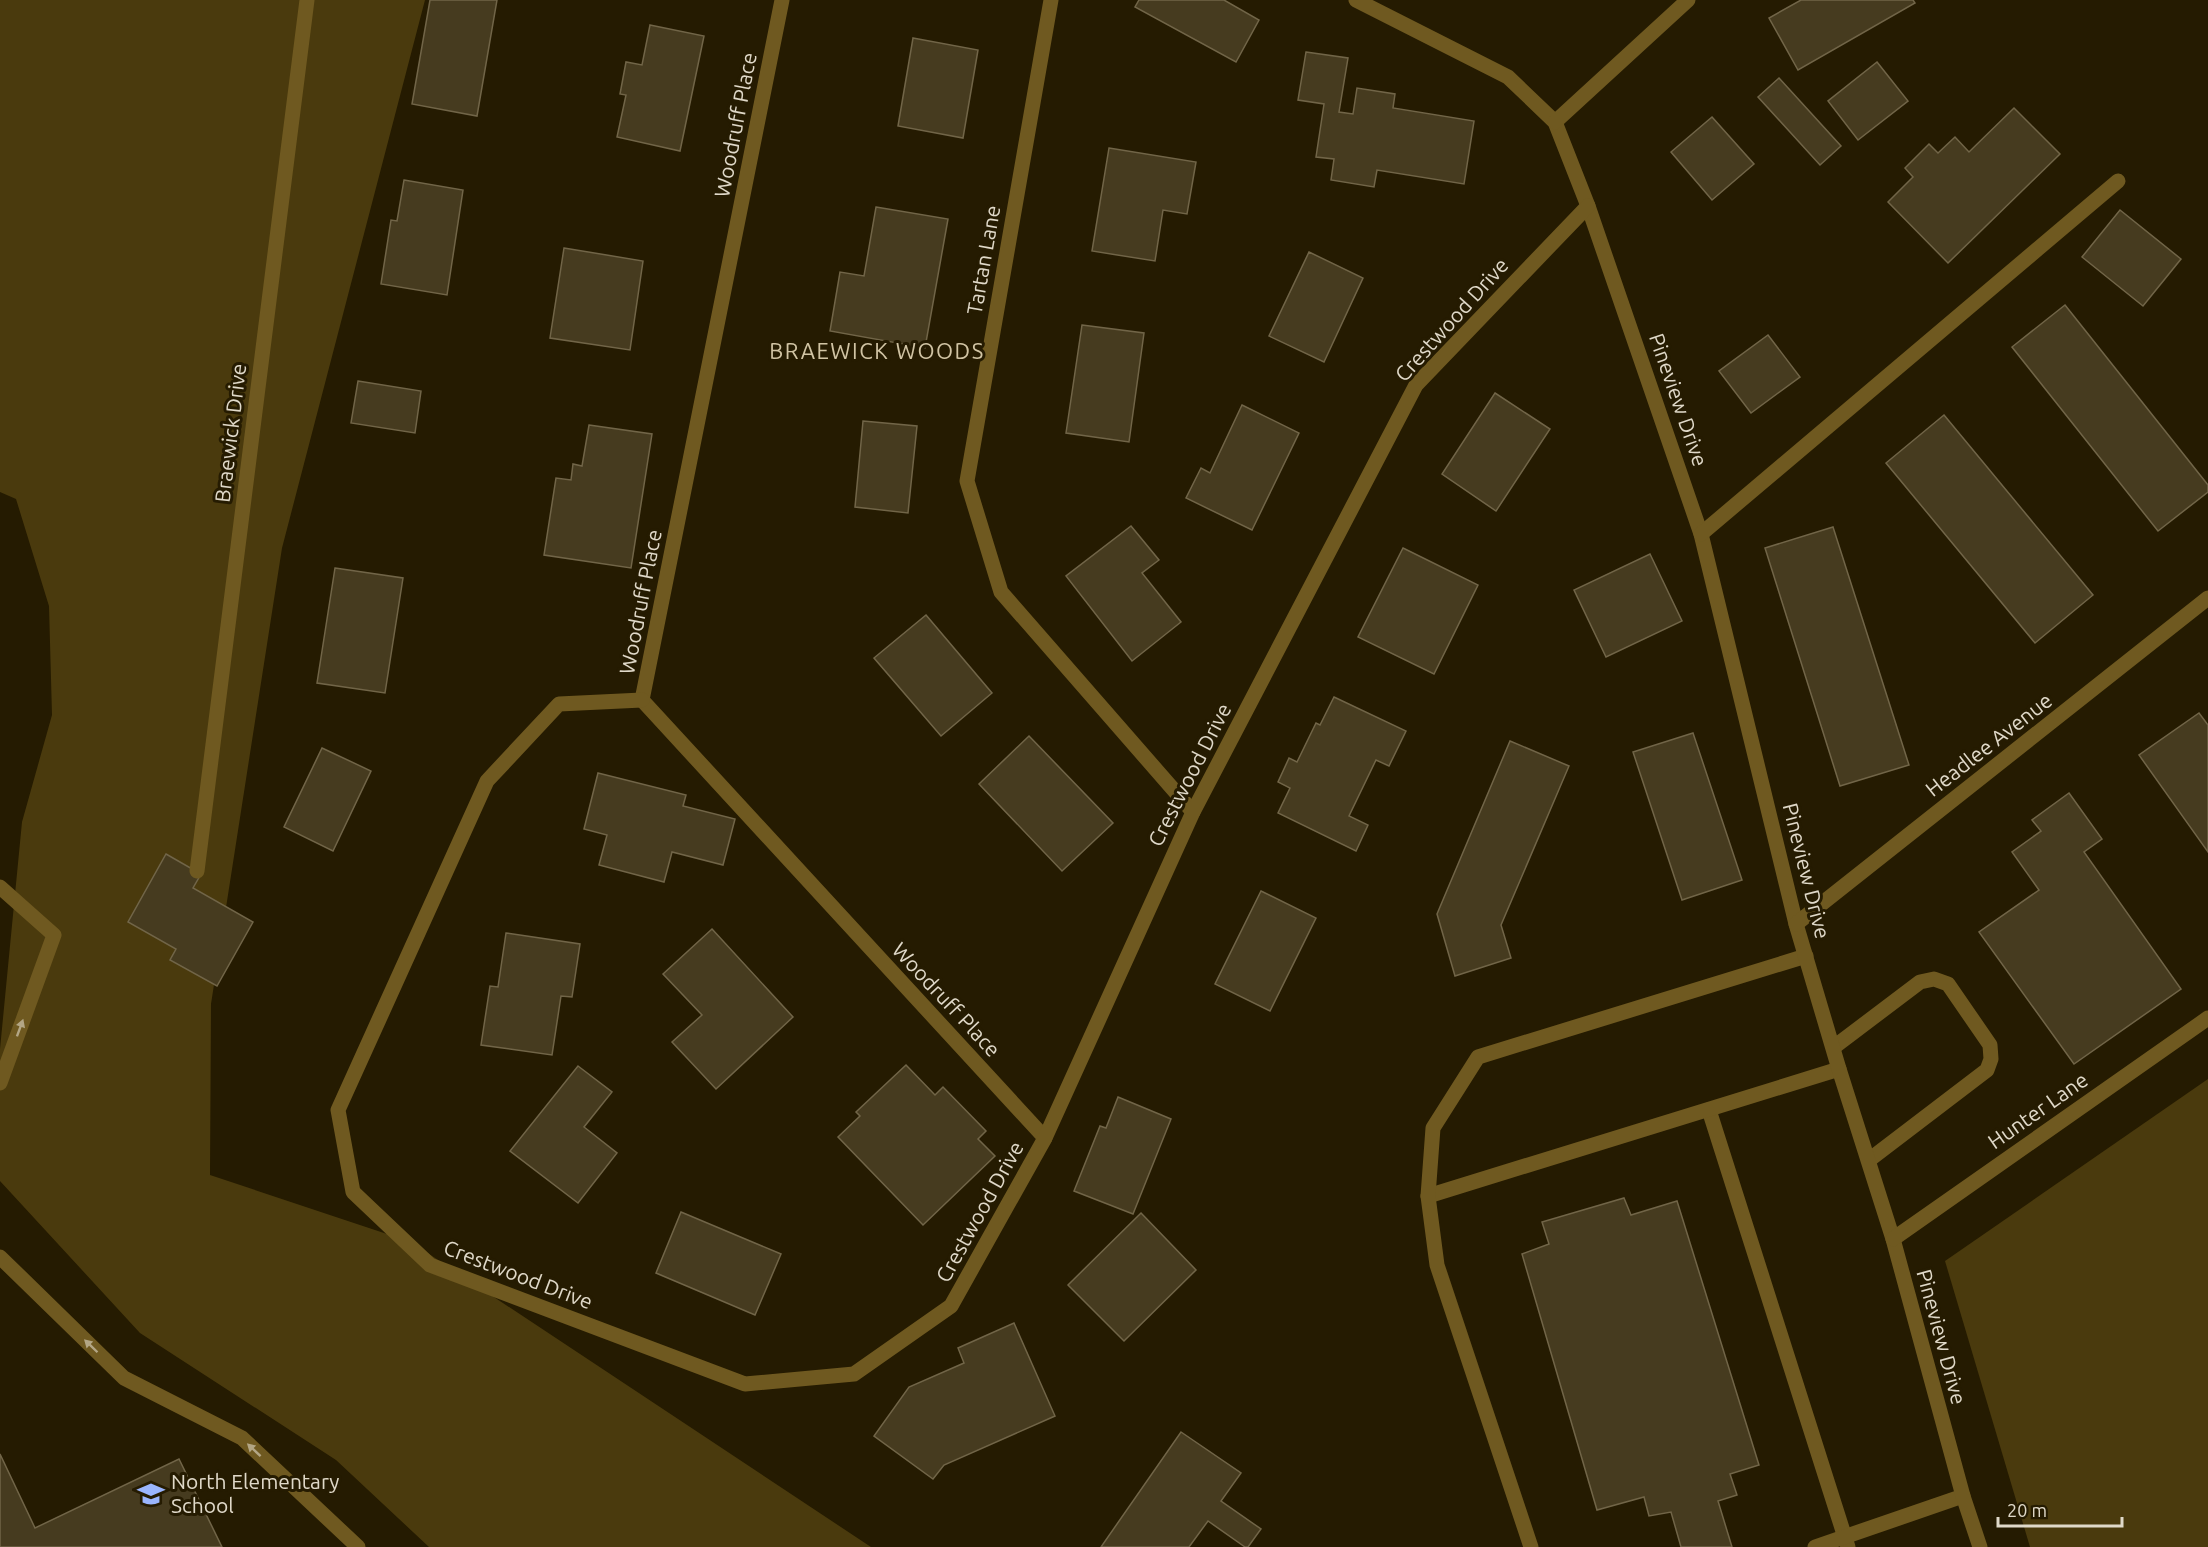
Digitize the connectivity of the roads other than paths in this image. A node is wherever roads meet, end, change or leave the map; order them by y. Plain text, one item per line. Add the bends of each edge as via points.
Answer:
1 (307, 0) edge
2 (782, 0) edge
3 (1051, 0) edge
4 (1356, 0) edge
5 (1688, 0) edge
6 (1555, 122) junction
7 (2118, 181) dead end
8 (1588, 206) junction
9 (1701, 534) junction
10 (2208, 598) edge
11 (642, 700) junction
12 (1192, 812) junction
13 (197, 871) dead end
14 (0, 887) edge
15 (1796, 924) junction
16 (1806, 956) junction
17 (2208, 1018) edge
18 (1834, 1047) junction
19 (1839, 1068) junction
20 (0, 1083) edge
21 (1709, 1110) junction
22 (1045, 1138) junction
23 (1869, 1160) junction
24 (1428, 1196) junction
25 (1893, 1239) junction
26 (0, 1257) edge
27 (1963, 1496) junction
28 (1846, 1542) edge
29 (358, 1547) edge
30 (1531, 1547) edge
31 (1815, 1547) edge
32 (1980, 1547) edge

1 - 13 street, Braewick Drive
2 - 11 street, Woodruff Place
3 - 12 street, Tartan Lane via 968,481 1001,592
4 - 6 street via 1508,78
5 - 6 street
6 - 8 street
7 - 9 street
8 - 9 street, Pineview Drive
8 - 12 street, Crestwood Drive via 1416,385
9 - 15 street, Pineview Drive
10 - 15 street, Headlee Avenue
11 - 22 street, Woodruff Place
11 - 22 street, Crestwood Drive via 560,704 487,781 338,1110 353,1192 430,1265 745,1384 854,1374 951,1306
12 - 22 street, Crestwood Drive
20 -> 14 street via 54,935
15 - 16 street, Pineview Drive
16 - 18 street, Pineview Drive
16 - 24 street via 1478,1057 1433,1128
17 - 25 street, Hunter Lane
18 - 19 street, Pineview Drive
18 - 23 street via 1920,982 1934,980 1948,984 1990,1045 1987,1070
19 - 21 street
19 - 23 street, Pineview Drive
21 - 24 street
21 - 28 street
23 - 25 street, Pineview Drive
24 - 30 street via 1437,1264
25 - 27 street, Pineview Drive
29 -> 26 street via 242,1438 124,1378
27 - 28 street
27 - 32 street, Pineview Drive
28 - 31 street

